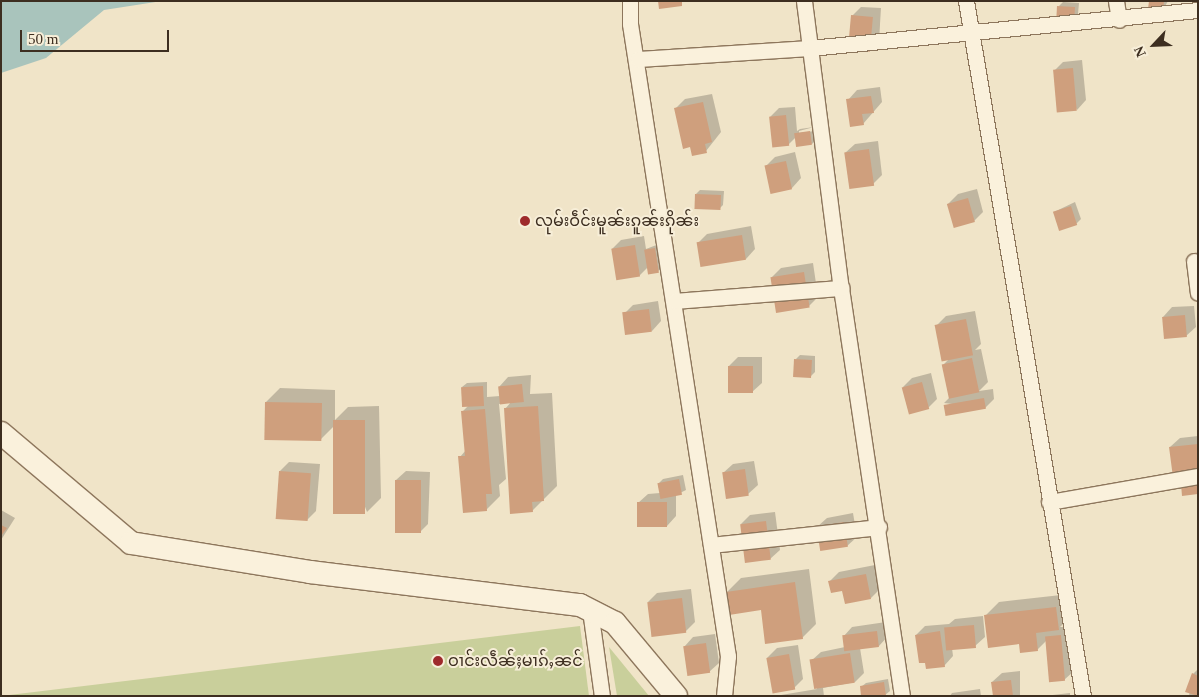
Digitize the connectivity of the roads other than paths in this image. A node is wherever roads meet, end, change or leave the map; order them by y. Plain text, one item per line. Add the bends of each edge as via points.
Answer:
1 (630, 1) edge
2 (804, 1) edge
3 (966, 1) edge
4 (1116, 1) edge
5 (1198, 10) edge
6 (1118, 20) junction
7 (970, 31) junction
8 (810, 48) junction
9 (638, 59) junction
10 (1194, 261) dead end
11 (841, 288) junction
12 (1198, 293) edge
13 (675, 301) junction
14 (1, 433) edge
15 (1198, 476) edge
16 (1049, 502) junction
17 (879, 527) junction
18 (711, 545) junction
19 (590, 610) junction
20 (602, 696) edge
21 (676, 696) edge
22 (724, 696) edge
23 (902, 696) edge
24 (1083, 696) edge

1 - 9 street via 630,24
2 - 8 street
3 - 7 street
4 - 6 street
5 - 6 street
6 - 7 street
7 - 8 street
7 - 16 street
8 - 9 street
8 - 11 street
9 - 13 street
10 - 12 street
11 - 13 street
11 - 17 street
13 - 18 street
14 - 19 main road via 131,543 310,572 580,605
15 - 16 street
16 - 24 street
17 - 18 street
17 - 23 street
18 - 22 street via 728,656
19 - 20 street
19 - 21 main road via 615,623

